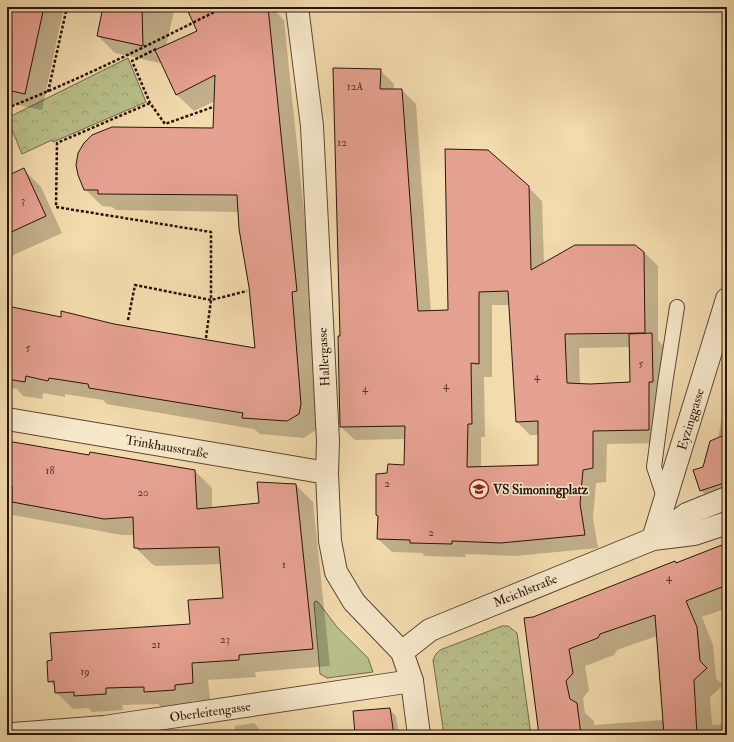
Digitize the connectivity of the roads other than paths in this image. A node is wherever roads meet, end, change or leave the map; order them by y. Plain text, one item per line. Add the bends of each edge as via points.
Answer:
1 (298, 7) edge
2 (727, 299) edge
3 (677, 308) dead end
4 (7, 419) edge
5 (327, 473) junction
6 (727, 498) edge
7 (665, 500) junction
8 (727, 523) edge
9 (653, 539) junction
10 (402, 652) junction
11 (412, 680) junction
12 (10, 734) edge
13 (419, 735) edge

1 - 5 street, Hallergasse via 312,126 328,441
2 - 7 street, Eyzinggasse
3 - 7 lane via 654,467
4 - 5 street, Trinkhausstraße
5 - 10 street, Hallergasse via 330,541 336,572 354,602
6 - 9 street, Meichlstraße via 687,514
7 - 9 street, Eyzinggasse
8 - 9 street, Meichlstraße via 694,534
9 - 10 street, Meichlstraße via 430,630
10 - 11 street, Hallergasse
11 - 12 street, Oberleitengasse via 104,727
11 - 13 street, Hallergasse

